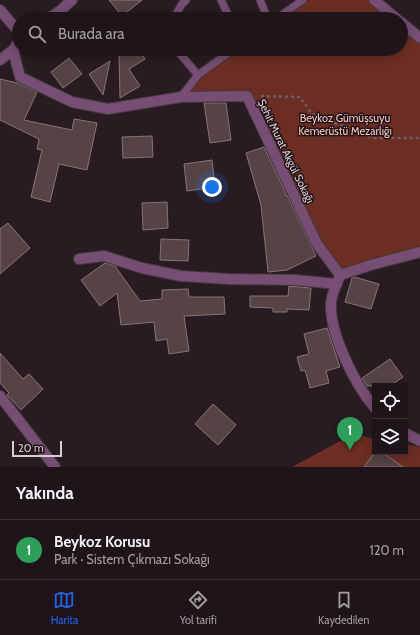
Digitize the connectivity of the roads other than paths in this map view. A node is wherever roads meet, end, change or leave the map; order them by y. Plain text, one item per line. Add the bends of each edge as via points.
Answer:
1 (72, 0) edge
2 (186, 0) edge
3 (220, 0) edge
4 (260, 0) edge
5 (303, 0) edge
6 (374, 0) edge
7 (0, 10) edge
8 (58, 12) edge
9 (177, 12) edge
10 (226, 12) edge
11 (265, 12) edge
12 (286, 12) edge
13 (389, 12) edge
14 (12, 24) edge
15 (408, 28) edge
16 (420, 38) edge
17 (12, 51) edge
18 (15, 56) edge
19 (182, 56) edge
20 (224, 56) edge
21 (0, 60) edge
22 (198, 75) junction
23 (181, 97) junction
24 (420, 252) edge
25 (79, 259) dead end
26 (338, 279) junction
27 (0, 396) edge
28 (372, 404) edge
29 (408, 435) edge
30 (420, 441) edge
31 (55, 467) edge

1 - 8 street
2 - 9 lane
3 - 10 lane
4 - 11 lane
5 - 12 lane
6 - 13 street
7 - 14 street
15 - 16 street
17 - 21 street
18 - 23 street, Şehit Murat Akgül Sokağı via 20,77 72,102 108,109
19 - 22 lane
20 - 22 lane
22 - 23 lane
23 - 26 street, Şehit Murat Akgül Sokağı via 247,96 317,244
24 - 26 street via 371,264
25 - 26 street via 104,256 142,268 181,276
26 - 28 street via 331,301 335,332 350,370
27 - 31 street
29 - 30 street

